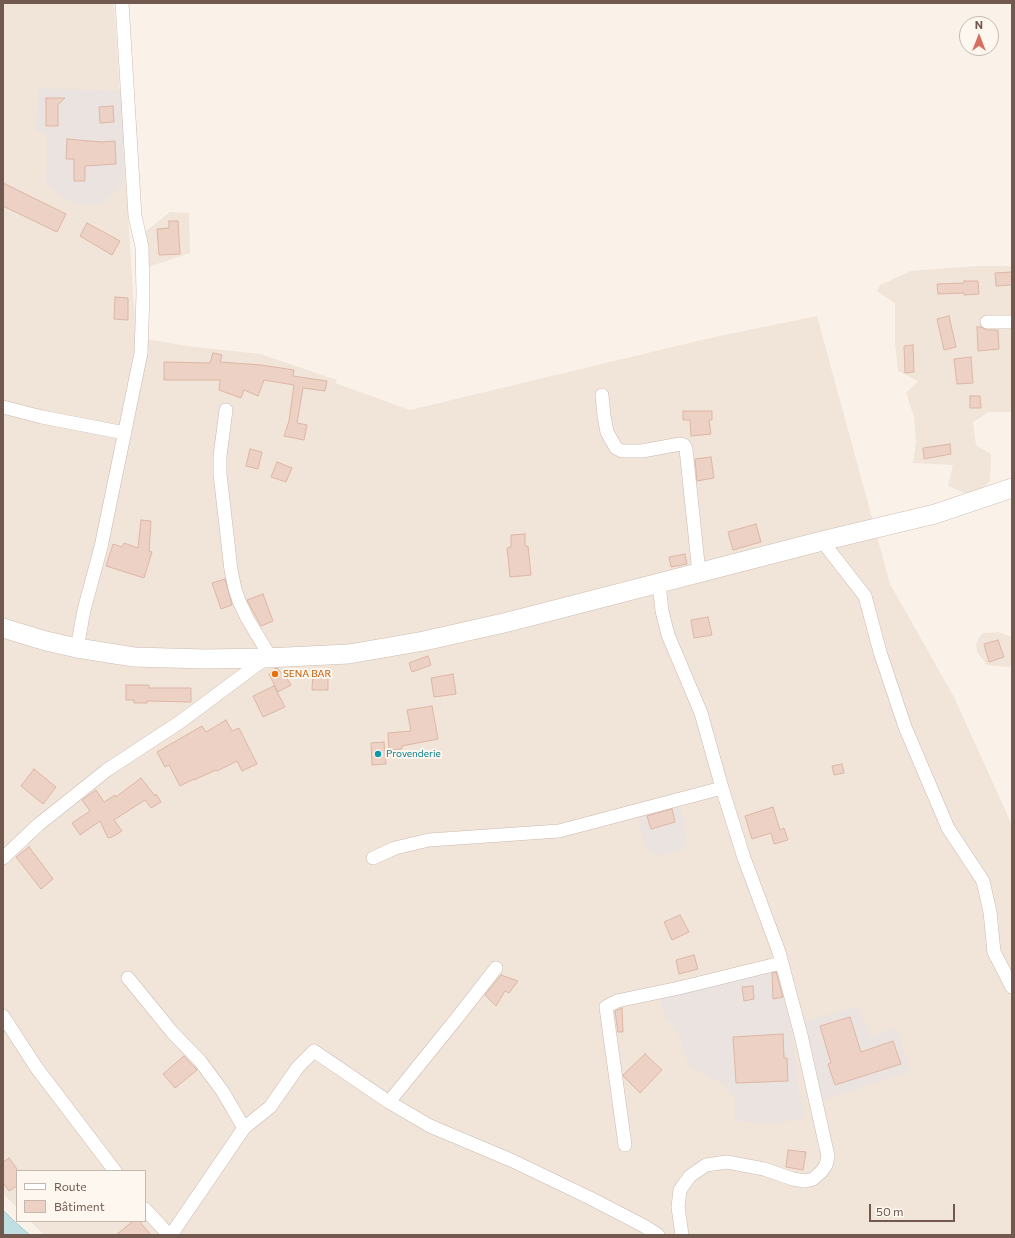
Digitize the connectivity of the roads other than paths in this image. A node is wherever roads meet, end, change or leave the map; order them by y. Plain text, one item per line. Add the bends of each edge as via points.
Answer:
1 (122, 3) edge
2 (987, 322) dead end
3 (1012, 322) edge
4 (602, 395) dead end
5 (3, 407) edge
6 (226, 410) dead end
7 (125, 433) junction
8 (1012, 488) edge
9 (822, 541) junction
10 (699, 573) junction
11 (659, 584) junction
12 (3, 628) edge
13 (77, 648) junction
14 (268, 658) junction
15 (722, 788) junction
16 (3, 858) edge
17 (373, 858) dead end
18 (781, 963) junction
19 (496, 968) dead end
20 (128, 978) dead end
21 (1012, 987) edge
22 (3, 1016) edge
23 (389, 1102) junction
24 (244, 1128) junction
25 (625, 1145) dead end
26 (114, 1170) edge
27 (146, 1210) edge
28 (170, 1235) edge
29 (658, 1235) edge
30 (682, 1235) edge

1 - 7 street via 134,216 142,247 143,294 141,352
2 - 3 street
4 - 10 street via 607,432 616,448 622,451 642,451 684,445
5 - 7 street
6 - 14 street via 220,474 231,570 239,601
7 - 13 street
8 - 9 main road via 935,514
9 - 10 main road
9 - 21 street via 865,596 880,652 905,727 948,828 984,882 994,952
10 - 11 main road
11 - 14 main road via 424,641 349,654
11 - 15 street via 668,635 701,713
12 - 13 main road via 46,642
13 - 14 main road via 134,657
14 - 16 street via 180,722 107,770 38,825
15 - 17 street via 559,830 428,840 395,848
15 - 18 street
18 - 25 street via 617,1001 606,1007
18 - 30 street via 828,1156 826,1165 813,1179 805,1181 727,1162 706,1165 690,1176 680,1190 678,1208
19 - 23 street
20 - 24 street via 172,1032 200,1061 223,1092
22 - 26 street via 36,1067
23 - 24 street via 314,1051 298,1067 270,1107
23 - 29 street via 430,1126 513,1161
24 - 28 street
27 - 28 street

